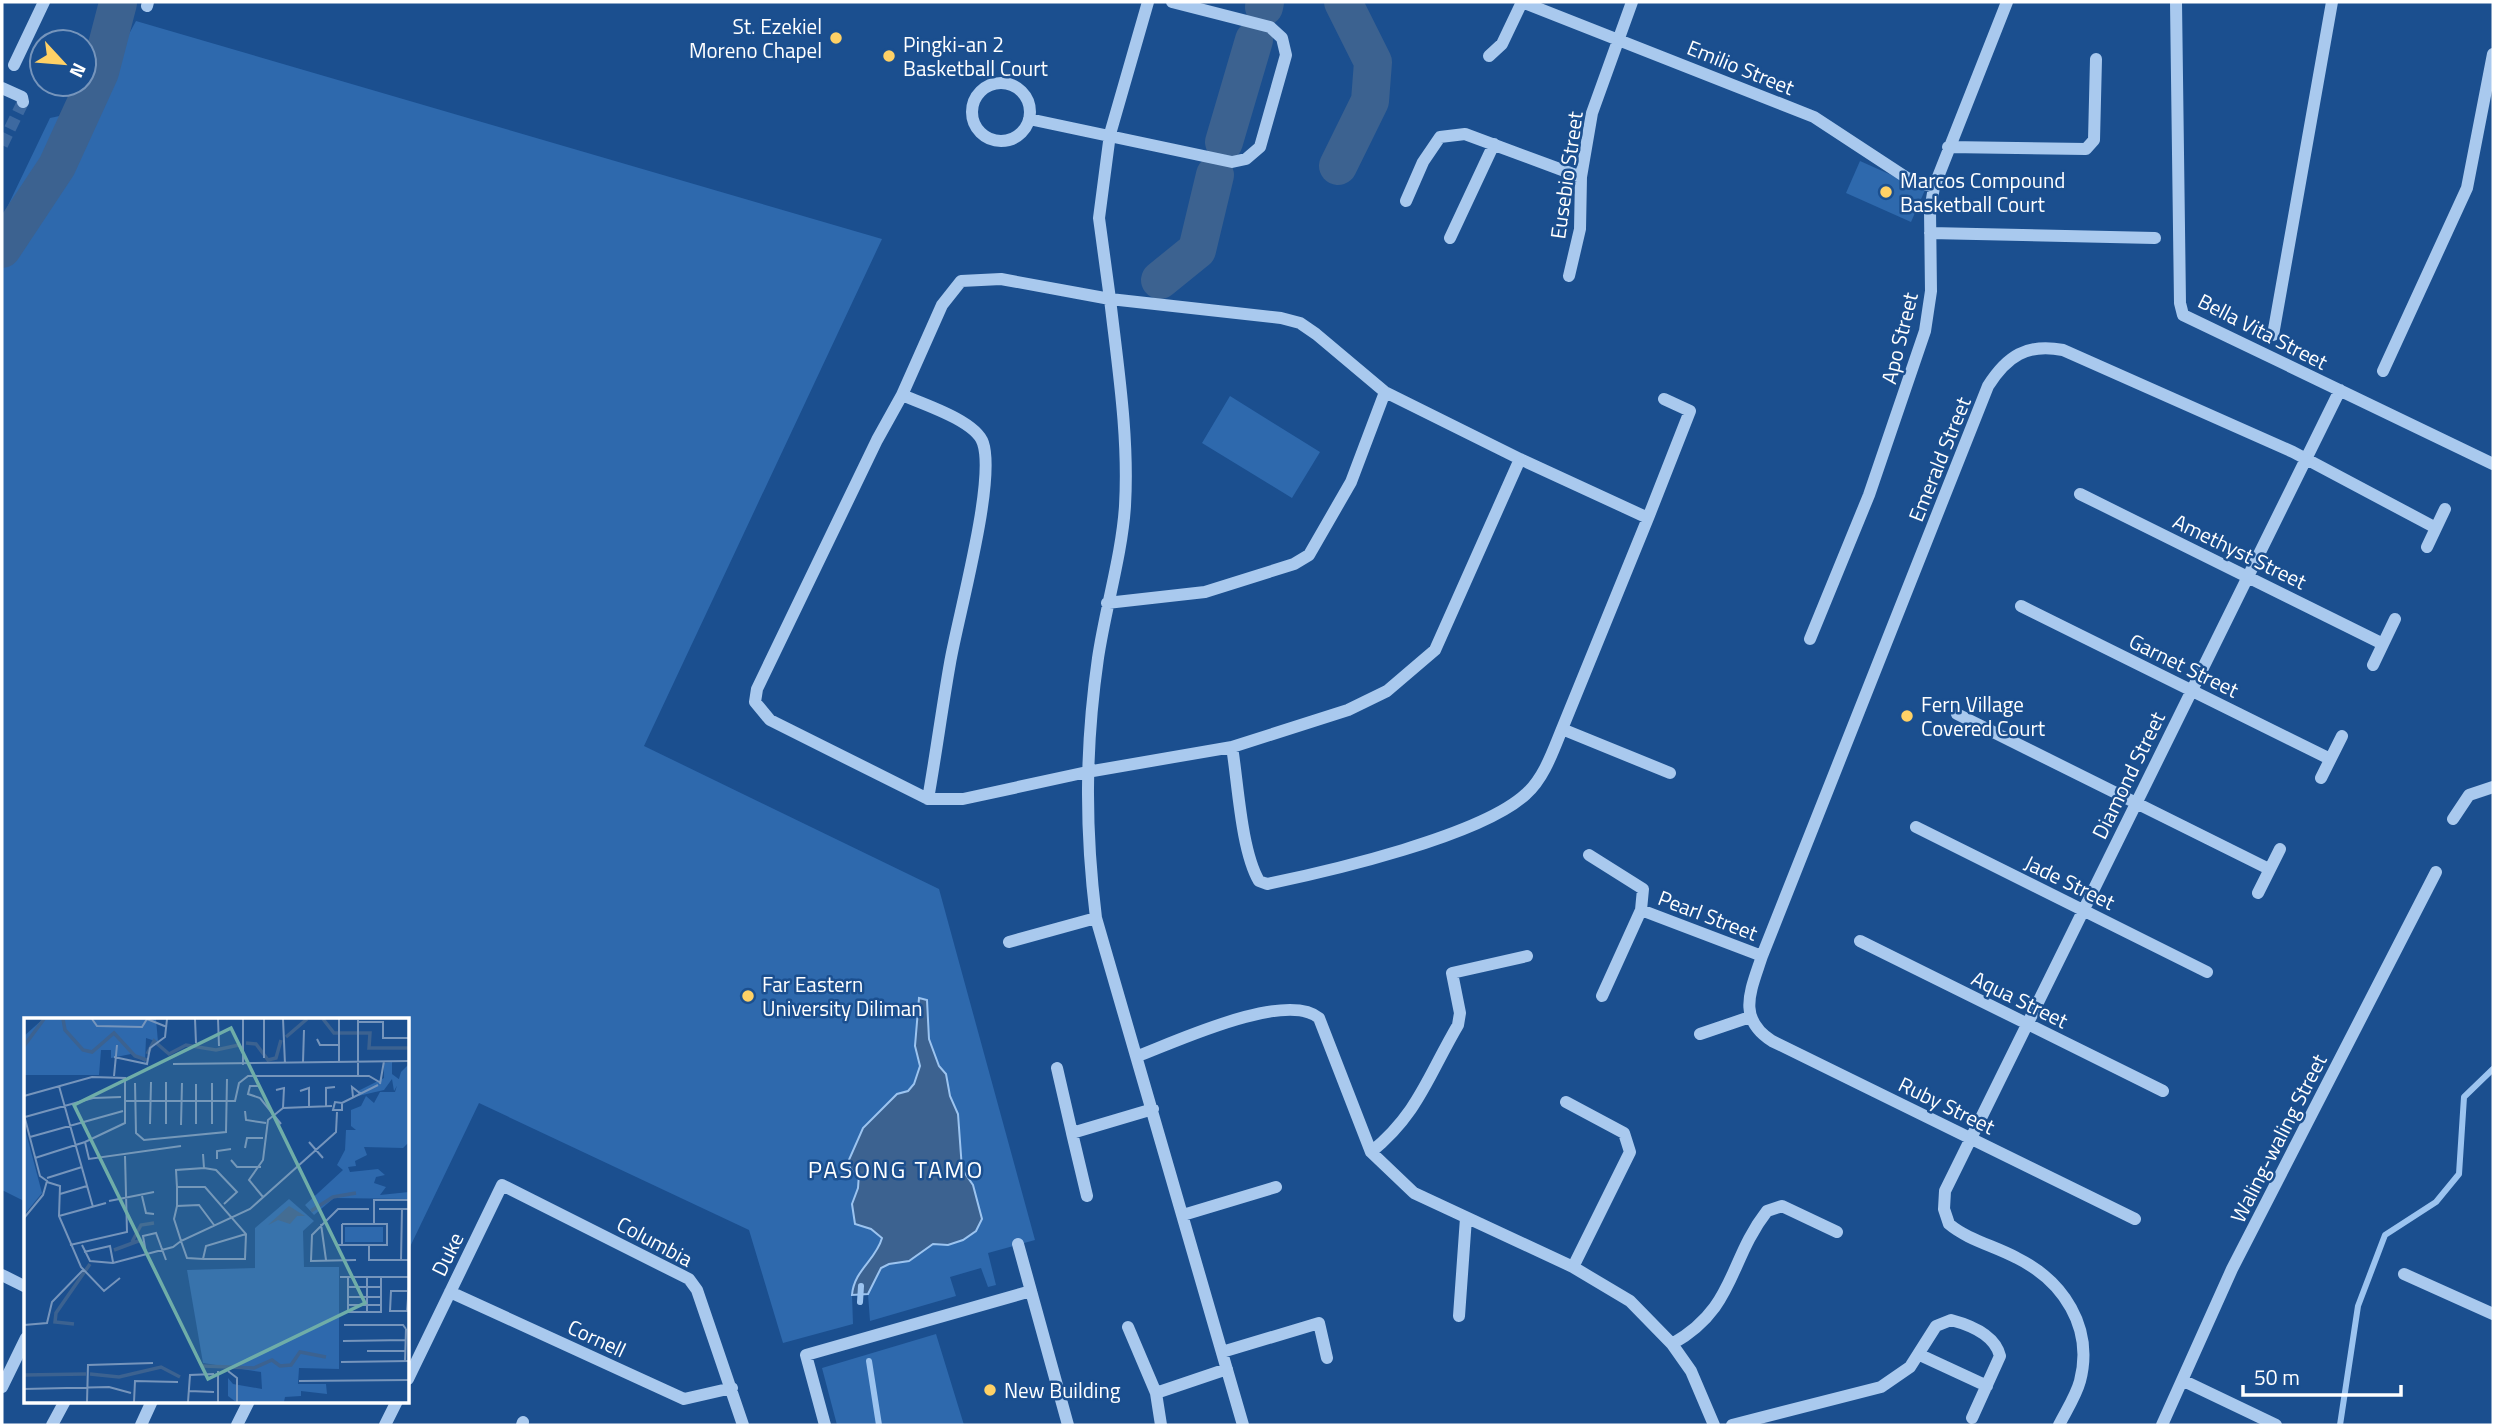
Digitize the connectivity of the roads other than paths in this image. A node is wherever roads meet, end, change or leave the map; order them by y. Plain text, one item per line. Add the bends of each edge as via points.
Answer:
1 (44, 2) edge
2 (1148, 2) edge
3 (1172, 2) edge
4 (1522, 2) edge
5 (1632, 2) edge
6 (2007, 2) edge
7 (2176, 2) edge
8 (2332, 2) edge
9 (1619, 39) junction
10 (2493, 54) edge
11 (1489, 56) dead end
12 (2096, 59) dead end
13 (14, 65) dead end
14 (2, 88) edge
15 (23, 102) dead end
16 (1029, 119) junction
17 (1110, 134) junction
18 (1494, 144) junction
19 (1948, 147) junction
20 (1581, 177) junction
21 (1934, 187) junction
22 (1406, 201) dead end
23 (1930, 233) junction
24 (1450, 238) dead end
25 (2155, 238) dead end
26 (1569, 276) dead end
27 (1110, 299) junction
28 (2273, 335) dead end
29 (2383, 371) dead end
30 (2340, 390) junction
31 (1385, 392) junction
32 (902, 395) junction
33 (1664, 399) dead end
34 (1520, 459) junction
35 (2306, 459) junction
36 (2493, 464) edge
37 (2080, 494) dead end
38 (2445, 509) dead end
39 (1648, 518) junction
40 (2436, 528) junction
41 (2427, 547) dead end
42 (2248, 577) junction
43 (1107, 603) junction
44 (2021, 606) dead end
45 (2395, 620) dead end
46 (1810, 639) dead end
47 (2383, 644) junction
48 (2373, 665) dead end
49 (2192, 690) junction
50 (1957, 715) dead end
51 (1562, 729) junction
52 (2342, 736) dead end
53 (1232, 747) junction
54 (2330, 759) junction
55 (1087, 772) junction
56 (1670, 773) dead end
57 (2321, 778) dead end
58 (2493, 787) edge
59 (928, 799) junction
60 (2136, 803) junction
61 (2453, 819) dead end
62 (1916, 827) dead end
63 (2280, 849) dead end
64 (1589, 855) dead end
65 (2269, 869) junction
66 (2436, 872) dead end
67 (2258, 893) dead end
68 (1641, 910) junction
69 (2083, 910) junction
70 (1097, 919) junction
71 (1860, 941) dead end
72 (1009, 942) dead end
73 (1527, 956) dead end
74 (1762, 956) junction
75 (2207, 972) dead end
76 (1602, 996) dead end
77 (1750, 1017) junction
78 (2027, 1024) junction
79 (1700, 1034) dead end
80 (1138, 1056) junction
81 (1057, 1068) dead end
82 (2163, 1091) dead end
83 (1566, 1102) dead end
84 (1153, 1109) junction
85 (1072, 1133) junction
86 (1970, 1138) junction
87 (1371, 1152) junction
88 (502, 1185) joint
89 (1276, 1187) dead end
90 (1087, 1196) dead end
91 (1183, 1215) junction
92 (1466, 1218) junction
93 (2136, 1219) dead end
94 (1837, 1232) dead end
95 (1018, 1244) dead end
96 (1573, 1267) junction
97 (2404, 1274) dead end
98 (2, 1275) edge
99 (24, 1286) edge
100 (450, 1292) junction
101 (1031, 1292) junction
102 (2493, 1314) edge
103 (1459, 1316) dead end
104 (1128, 1327) dead end
105 (24, 1342) edge
106 (1672, 1343) junction
107 (1222, 1352) junction
108 (1920, 1354) junction
109 (1328, 1357) dead end
110 (1227, 1369) junction
111 (410, 1375) edge
112 (2184, 1381) junction
113 (1987, 1386) junction
114 (2, 1387) edge
115 (732, 1388) junction
116 (1156, 1393) junction
117 (64, 1402) edge
118 (152, 1402) edge
119 (248, 1402) edge
120 (396, 1402) edge
121 (1972, 1418) dead end
122 (52, 1425) edge
123 (141, 1425) edge
124 (237, 1425) edge
125 (385, 1425) edge
126 (743, 1425) edge
127 (825, 1425) edge
128 (1068, 1425) edge
129 (1161, 1425) edge
130 (1243, 1425) edge
131 (1714, 1425) edge
132 (1732, 1425) edge
133 (2059, 1425) edge
134 (2162, 1425) edge
135 (2276, 1425) edge

1 - 13 street
2 - 17 street
3 - 17 street via 1270,27 1282,38 1286,55 1260,147 1246,159 1232,162
4 - 9 street, Emilio Street
4 - 11 street via 1504,40
5 - 9 street, Eusebio Street
6 - 19 street, Apo Street
7 - 30 street, Bella Vita Street via 2183,314
8 - 28 street
9 - 20 street, Eusebio Street via 1592,113
9 - 21 street, Emilio Street via 1814,117 1907,178
10 - 29 street via 2467,188
12 - 19 street via 2094,139 2086,149
14 - 15 street via 22,97
16 - 16 street via 1022,92 1005,83 987,86 971,110 976,128 991,140 1010,140
16 - 17 street
17 - 27 street via 1098,218
18 - 20 street
18 - 22 street via 1465,134 1440,136
18 - 24 street
19 - 21 street, Apo Street
20 - 26 street, Eusebio Street via 1580,229
21 - 23 street, Apo Street
23 - 25 street
23 - 46 street, Apo Street via 1931,291 1924,331 1869,495
27 - 31 street via 1300,323
27 - 32 street via 1000,279 961,281 942,306
27 - 43 street via 1124,417 1125,508
30 - 35 street, Diamond Street
30 - 36 street, Bella Vita Street
31 - 34 street
31 - 43 street via 1351,482 1309,555 1205,592
32 - 59 street via 970,427 983,442 985,467
32 - 59 street via 763,677 755,702 769,720
33 - 39 street via 1690,411
34 - 39 street
34 - 53 street via 1435,650 1387,691 1348,710
35 - 40 street, Emerald Street
35 - 42 street, Diamond Street
35 - 74 street, Emerald Street via 2063,350 2026,349 2001,367 1979,411
37 - 42 street, Amethyst Street
38 - 40 street
39 - 51 street
40 - 41 street
42 - 47 street, Amethyst Street
42 - 49 street, Diamond Street
43 - 55 street
44 - 49 street, Garnet Street
45 - 47 street
47 - 48 street
49 - 54 street, Garnet Street
49 - 60 street, Diamond Street
50 - 60 street
51 - 53 street via 1545,768 1528,792 1507,809 1448,835 1267,884 1259,881 1249,851
51 - 56 street
52 - 54 street
53 - 55 street
54 - 57 street
55 - 59 street via 962,799
55 - 70 street via 1087,845
58 - 61 street via 2469,795
60 - 65 street
60 - 69 street, Diamond Street
62 - 69 street, Jade Street
63 - 65 street
64 - 68 street, Pearl Street via 1642,886
65 - 67 street
66 - 112 street, Waling-waling Street via 2232,1269
68 - 74 street, Pearl Street
68 - 76 street, Pearl Street
69 - 75 street, Jade Street
69 - 78 street, Diamond Street
70 - 72 street
70 - 80 street
71 - 78 street, Aqua Street
73 - 87 street via 1452,973 1458,1025 1409,1116
74 - 77 street, Emerald Street via 1749,1000
77 - 79 street
77 - 86 street, Ruby Street via 1772,1041
78 - 82 street, Aqua Street
78 - 86 street, Diamond Street
80 - 84 street
80 - 87 street via 1265,1012 1310,1012 1319,1018
81 - 85 street
83 - 96 street via 1616,1127 1629,1142 1630,1152
84 - 85 street
84 - 91 street
85 - 90 street
86 - 93 street, Ruby Street
86 - 133 street, Diamond Street via 1944,1202 1949,1224 2042,1272 2076,1314 2083,1343 2080,1382
87 - 92 street via 1414,1193
88 - 100 street, Duke
88 - 115 street, Columbia via 689,1279
89 - 91 street
91 - 107 street
92 - 96 street
92 - 103 street
94 - 106 street via 1782,1206 1766,1211 1721,1302 1706,1320
95 - 101 street
96 - 106 street via 1630,1301
97 - 102 street
98 - 99 street
100 - 111 street, Duke
100 - 115 street, Cornell via 684,1399
101 - 127 street via 806,1355
101 - 128 street
104 - 116 street
105 - 114 street
106 - 131 street via 1691,1371
107 - 109 street via 1319,1323
107 - 110 street
108 - 113 street
108 - 113 street via 1931,1332 1943,1321 1959,1322 1985,1334 2000,1356
108 - 132 street via 1898,1378 1881,1387
110 - 116 street
110 - 130 street
112 - 134 street, Waling-waling Street
112 - 135 street
113 - 121 street
115 - 126 street, Columbia
116 - 129 street
117 - 122 street
118 - 123 street
119 - 124 street
120 - 125 street

